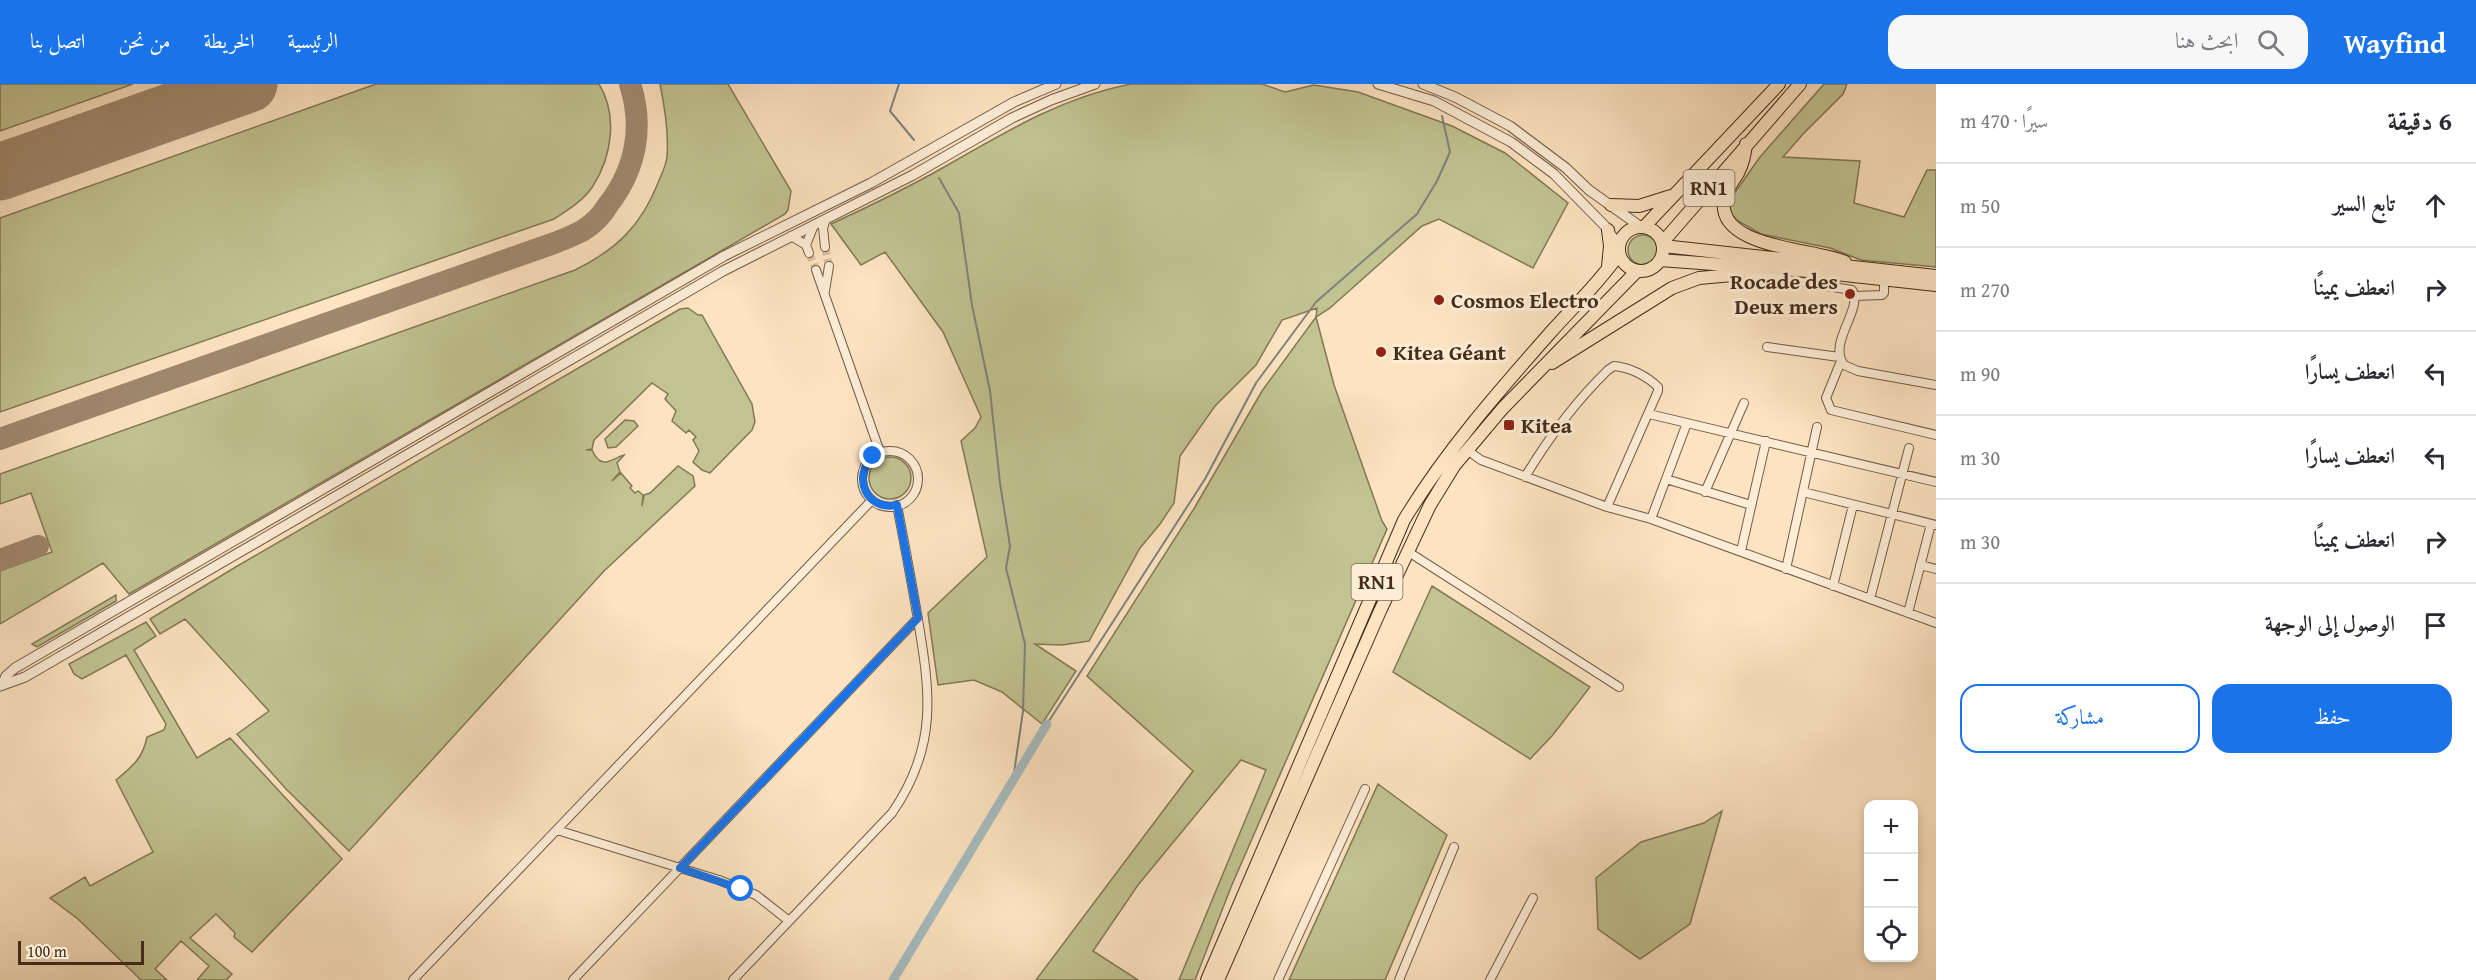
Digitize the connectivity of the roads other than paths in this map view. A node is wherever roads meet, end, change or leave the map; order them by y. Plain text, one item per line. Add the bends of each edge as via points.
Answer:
1 (1056, 84) edge
2 (1095, 84) edge
3 (1378, 84) edge
4 (1424, 84) edge
5 (1779, 84) edge
6 (1800, 84) edge
7 (1746, 144) junction
8 (1675, 195) junction
9 (1611, 205) junction
10 (826, 219) junction
11 (814, 225) junction
12 (1642, 227) junction
13 (1608, 230) junction
14 (791, 236) junction
15 (1663, 244) junction
16 (825, 247) tunnel mouth
17 (1619, 250) junction
18 (1660, 260) junction
19 (829, 266) tunnel mouth
20 (1857, 267) junction
21 (1608, 269) junction
22 (816, 270) tunnel mouth
23 (1637, 271) junction
24 (1748, 271) junction
25 (694, 274) junction
26 (1936, 276) edge
27 (681, 281) junction
28 (1884, 281) junction
29 (700, 284) junction
30 (1936, 285) edge
31 (687, 291) junction
32 (824, 293) junction
33 (1855, 296) junction
34 (1767, 347) dead end
35 (1840, 359) junction
36 (1538, 370) junction
37 (1936, 385) edge
38 (1744, 403) dead end
39 (1649, 414) junction
40 (1687, 423) junction
41 (1817, 427) dead end
42 (1730, 433) junction
43 (1936, 435) edge
44 (1766, 441) junction
45 (1909, 448) dead end
46 (1467, 450) junction
47 (880, 452) junction
48 (1812, 452) junction
49 (1901, 474) junction
50 (1525, 477) junction
51 (1666, 479) junction
52 (1936, 482) edge
53 (1705, 492) junction
54 (1803, 492) junction
55 (872, 500) junction
56 (897, 505) junction
57 (1751, 505) junction
58 (1853, 505) junction
59 (1607, 507) junction
60 (1891, 515) junction
61 (1651, 519) junction
62 (1933, 524) edge
63 (1407, 551) junction
64 (1741, 551) junction
65 (1920, 565) junction
66 (1786, 569) junction
67 (1936, 569) edge
68 (1833, 586) junction
69 (1870, 599) junction
70 (1908, 612) junction
71 (918, 618) junction
72 (1936, 623) edge
73 (1, 686) edge
74 (1619, 687) dead end
75 (1365, 789) dead end
76 (557, 830) junction
77 (1455, 848) dead end
78 (680, 868) junction
79 (1533, 897) dead end
80 (789, 921) junction
81 (413, 980) edge
82 (573, 980) edge
83 (733, 980) edge
84 (1207, 980) edge
85 (1218, 980) edge
86 (1278, 980) edge
87 (1399, 980) edge
88 (1490, 980) edge

1 - 25 street via 1006,106 882,177
2 - 10 street via 1012,118
3 - 13 street via 1434,101 1511,142 1554,174
4 - 9 street via 1510,126
5 - 8 highway, RN1
6 - 7 highway, RN1
7 - 15 highway, RN1
7 - 20 highway via 1742,164 1724,200 1725,216 1734,229 1750,238 1828,255
8 - 9 highway via 1639,206
8 - 12 highway, RN1
9 - 12 street
10 - 11 street
10 - 16 street
11 - 14 street
11 - 14 street via 808,249
12 - 15 highway via 1656,232
12 - 17 highway, RN1 via 1624,234
13 - 17 street
13 - 21 highway
14 - 29 street
15 - 18 highway, RN1
15 - 20 highway
17 - 21 highway, RN1
17 - 23 highway via 1625,265
18 - 23 highway, RN1 via 1648,270
18 - 24 highway
19 - 32 street
20 - 26 highway
21 - 84 highway, RN1 via 1448,454 1404,520
22 - 32 street
23 - 36 highway, RN1
24 - 28 highway via 1808,271
24 - 33 street via 1783,281 1842,287 1852,290
24 - 36 highway via 1699,278 1672,288
25 - 27 street
25 - 29 street
27 - 31 street
27 - 73 street via 25,663 9,673
28 - 30 highway
28 - 33 street via 1882,295
29 - 31 street
31 - 73 street via 25,677
32 - 47 street
33 - 35 street via 1841,340
34 - 35 street
35 - 37 street via 1844,365 1858,370
35 - 43 street via 1826,398 1831,410
36 - 46 highway, RN1
38 - 42 street
39 - 40 street
39 - 50 street via 1658,387 1647,378 1614,366 1556,427
39 - 59 street
40 - 42 street
40 - 51 street
41 - 48 street
42 - 44 street
42 - 53 street
44 - 48 street
44 - 57 street
45 - 49 street
46 - 50 street via 1481,460
46 - 63 highway, RN1 via 1430,505
47 - 55 street via 863,470 863,486
47 - 56 street via 906,456 916,470 918,479 912,495
48 - 49 street
48 - 54 street
49 - 52 street
49 - 60 street
50 - 59 street
51 - 53 street
51 - 61 street
53 - 57 street
54 - 58 street
54 - 66 street
55 - 56 street via 884,506
55 - 76 street
56 - 71 street
57 - 64 street
58 - 60 street
58 - 68 street
59 - 61 street
60 - 62 street
60 - 69 street
61 - 64 street
62 - 65 street
63 - 74 street
63 - 85 highway, RN1
64 - 66 street
65 - 67 street
65 - 70 street
66 - 68 street
68 - 69 street
69 - 70 street
70 - 72 street
71 - 78 street
71 - 80 street via 928,712 922,748 909,787 885,820
75 - 86 street
76 - 78 street
76 - 81 street
77 - 87 street
78 - 80 street via 756,895
78 - 82 street
79 - 88 street
80 - 83 street

